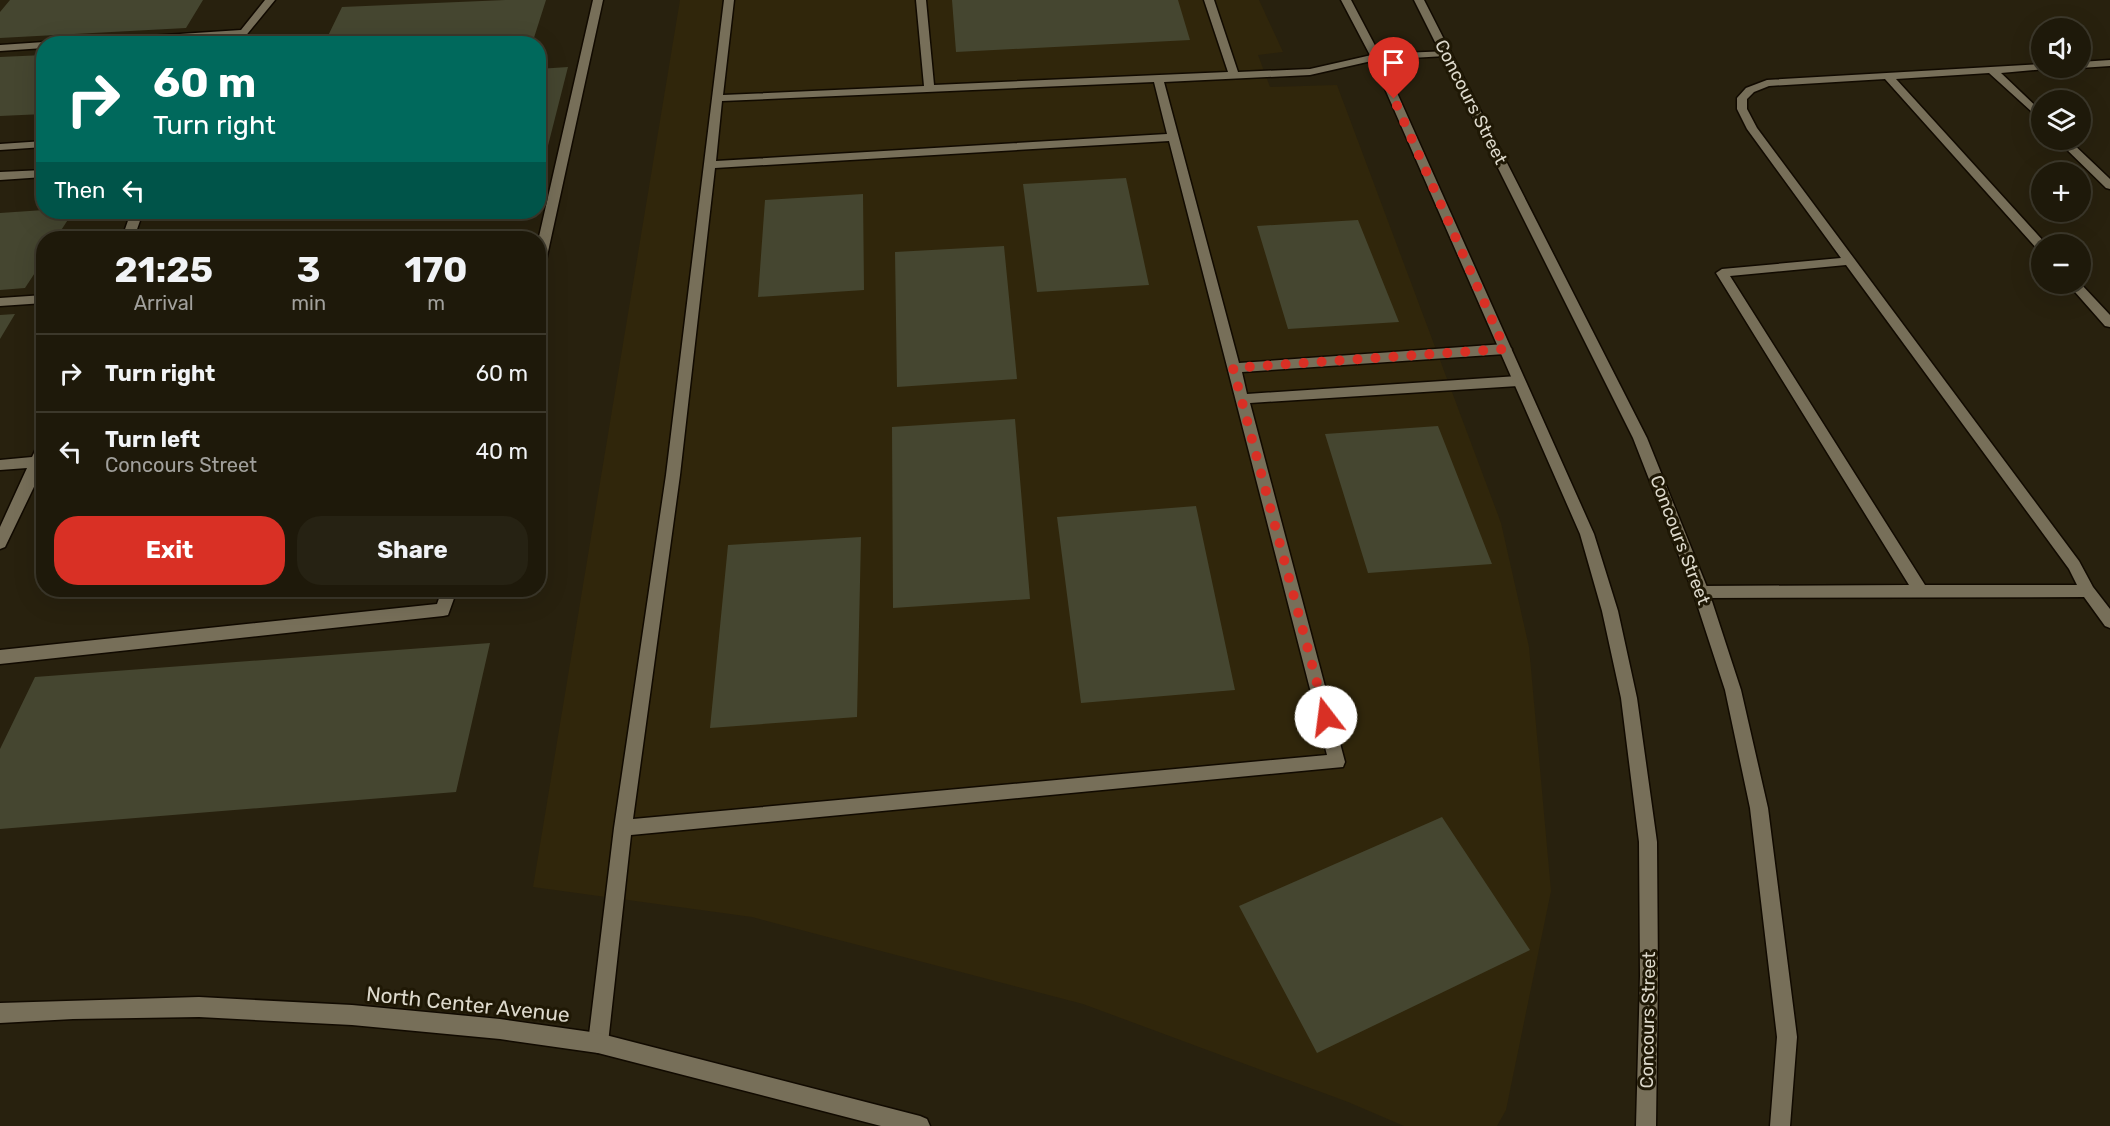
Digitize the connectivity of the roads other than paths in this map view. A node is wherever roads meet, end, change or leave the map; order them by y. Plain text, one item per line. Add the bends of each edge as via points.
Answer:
1 (270, 0) edge
2 (598, 0) edge
3 (729, 0) edge
4 (921, 0) edge
5 (1209, 0) edge
6 (1346, 0) edge
7 (1419, 0) edge
8 (242, 33) junction
9 (196, 36) edge
10 (240, 36) edge
11 (36, 46) edge
12 (0, 48) edge
13 (1446, 53) junction
14 (1376, 57) junction
15 (2110, 63) edge
16 (2091, 64) edge
17 (2031, 68) edge
18 (1992, 70) junction
19 (1234, 75) junction
20 (1888, 76) junction
21 (1158, 78) junction
22 (929, 87) junction
23 (718, 98) junction
24 (2031, 107) edge
25 (1174, 137) junction
26 (36, 145) edge
27 (0, 147) edge
28 (2073, 150) edge
29 (710, 165) junction
30 (36, 174) edge
31 (0, 176) edge
32 (2110, 185) edge
33 (546, 234) edge
34 (2031, 235) edge
35 (1848, 261) junction
36 (2083, 294) edge
37 (36, 300) edge
38 (0, 302) edge
39 (2110, 323) edge
40 (1505, 349) junction
41 (1233, 368) junction
42 (1518, 381) junction
43 (1242, 399) junction
44 (36, 462) edge
45 (0, 465) edge
46 (36, 468) edge
47 (0, 543) edge
48 (1921, 591) junction
49 (2088, 591) junction
50 (1701, 592) junction
51 (447, 597) edge
52 (2110, 621) edge
53 (0, 657) edge
54 (623, 828) junction
55 (0, 1013) edge
56 (598, 1043) junction
57 (920, 1126) edge
58 (1646, 1126) edge
59 (1780, 1126) edge

1 - 8 street
2 - 33 street
3 - 23 street
4 - 22 street
5 - 19 street
6 - 14 street, Concours Street
7 - 13 street, Concours Street
8 - 9 street
8 - 10 street
11 - 12 street
13 - 14 street
13 - 50 street, Concours Street via 1640,438
14 - 19 street via 1310,72
14 - 40 street, Concours Street
15 - 16 street
17 - 18 street
18 - 20 street
18 - 24 street
19 - 21 street
20 - 34 street
20 - 35 street via 1767,83 1742,98 1742,109 1752,129
21 - 22 street
21 - 25 street
22 - 23 street
23 - 29 street
25 - 29 street
25 - 41 street
26 - 27 street
28 - 32 street
29 - 54 street via 673,475
30 - 31 street
35 - 48 street via 1722,273
35 - 49 street via 2074,565
36 - 39 street
37 - 38 street
40 - 41 street
40 - 42 street, Concours Street
41 - 43 street
42 - 43 street
42 - 58 street, Concours Street via 1587,534 1610,611 1629,698 1648,842
43 - 54 street via 1338,762
44 - 45 street
46 - 47 street
48 - 49 street
48 - 50 street
49 - 52 street
50 - 59 street, Concours Street via 1733,690 1758,808 1787,1037
51 - 53 street via 443,610
54 - 56 street
55 - 56 street, North Center Avenue via 200,1007 500,1029
56 - 57 street, North Center Avenue

